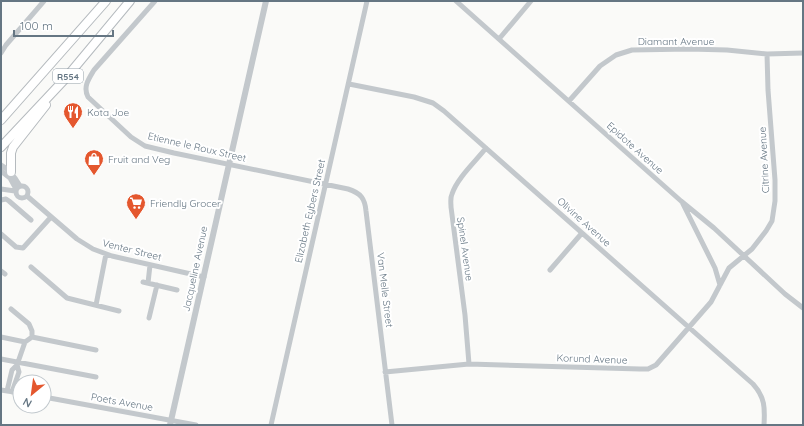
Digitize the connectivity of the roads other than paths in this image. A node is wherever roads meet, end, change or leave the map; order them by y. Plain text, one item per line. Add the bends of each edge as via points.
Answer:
1 (44, 1) edge
2 (106, 1) edge
3 (130, 1) edge
4 (155, 1) edge
5 (266, 1) edge
6 (367, 1) edge
7 (456, 1) edge
8 (531, 1) edge
9 (499, 39) junction
10 (4, 46) edge
11 (1, 53) edge
12 (803, 53) edge
13 (768, 54) junction
14 (65, 79) junction
15 (349, 84) junction
16 (569, 101) junction
17 (1, 120) edge
18 (1, 147) edge
19 (486, 148) junction
20 (228, 164) junction
21 (1, 165) edge
22 (1, 171) edge
23 (10, 175) junction
24 (325, 185) junction
25 (1, 189) edge
26 (17, 189) junction
27 (27, 196) junction
28 (1, 200) edge
29 (681, 201) junction
30 (51, 217) junction
31 (31, 220) dead end
32 (582, 233) junction
33 (1, 234) edge
34 (106, 254) junction
35 (744, 256) junction
36 (150, 265) junction
37 (31, 267) dead end
38 (550, 270) dead end
39 (204, 277) junction
40 (157, 285) junction
41 (720, 285) junction
42 (177, 290) dead end
43 (96, 305) junction
44 (803, 308) edge
45 (11, 309) dead end
46 (119, 311) dead end
47 (149, 318) dead end
48 (688, 327) junction
49 (1, 337) edge
50 (32, 337) junction
51 (25, 342) junction
52 (96, 350) dead end
53 (1, 359) edge
54 (18, 364) junction
55 (469, 364) junction
56 (385, 372) junction
57 (96, 377) dead end
58 (7, 390) edge
59 (52, 399) edge
60 (171, 422) edge
61 (196, 425) edge
62 (271, 425) edge
63 (392, 425) edge
64 (764, 425) edge

1 - 10 street
2 - 17 main road, R554
3 - 14 main road, R554
4 - 20 street, Etienne le Roux Street via 94,70 86,84 88,98 138,142 153,148
5 - 20 street, Jacqueline Avenue
6 - 15 street, Elizabeth Eybers Street
7 - 9 street, Epidote Avenue
8 - 9 street
9 - 16 street, Epidote Avenue
10 - 11 street
12 - 13 street, Diamant Avenue
13 - 16 street, Diamant Avenue via 727,50 632,50 616,55 600,66
13 - 35 street, Citrine Avenue via 768,90 774,149 774,213 766,231
14 - 18 main road, R554
14 - 23 main road via 13,147
15 - 19 street, Olivine Avenue via 429,101
15 - 24 street, Elizabeth Eybers Street
16 - 29 street, Epidote Avenue
19 - 32 street, Olivine Avenue
19 - 55 street, Spinel Avenue via 457,184 451,198
20 - 24 street, Etienne le Roux Street
20 - 39 street, Jacqueline Avenue
21 - 23 street
22 - 23 street
23 - 25 street
23 - 26 street
24 - 56 street, Van Melle Street via 352,190 360,194 364,200
24 - 62 street, Elizabeth Eybers Street
25 - 26 street
26 - 27 street via 16,196
26 - 27 street via 24,186 28,189
27 - 30 street, Venter Street
28 - 31 street via 6,199
29 - 35 street, Epidote Avenue
29 - 41 street via 715,268
30 - 33 street via 23,248 16,247
30 - 34 street, Venter Street via 82,243
32 - 38 street
32 - 48 street, Olivine Avenue
34 - 36 street, Venter Street
34 - 43 street
35 - 41 street, Korund Avenue via 729,268
35 - 44 street, Epidote Avenue
36 - 39 street, Venter Street
36 - 40 street via 145,282
37 - 43 street via 64,296
39 - 60 street, Jacqueline Avenue
40 - 42 street
40 - 47 street
41 - 48 street, Korund Avenue via 711,302
43 - 46 street
45 - 50 street via 29,324
48 - 55 street, Korund Avenue via 656,365 648,369
48 - 64 street, Olivine Avenue via 758,389 765,404
49 - 51 street
50 - 51 street
50 - 52 street
51 - 54 street
53 - 54 street
54 - 57 street
54 - 58 street via 12,370
55 - 56 street, Korund Avenue
56 - 63 street, Van Melle Street
59 - 60 street, Poets Avenue
60 - 61 street, Poets Avenue

